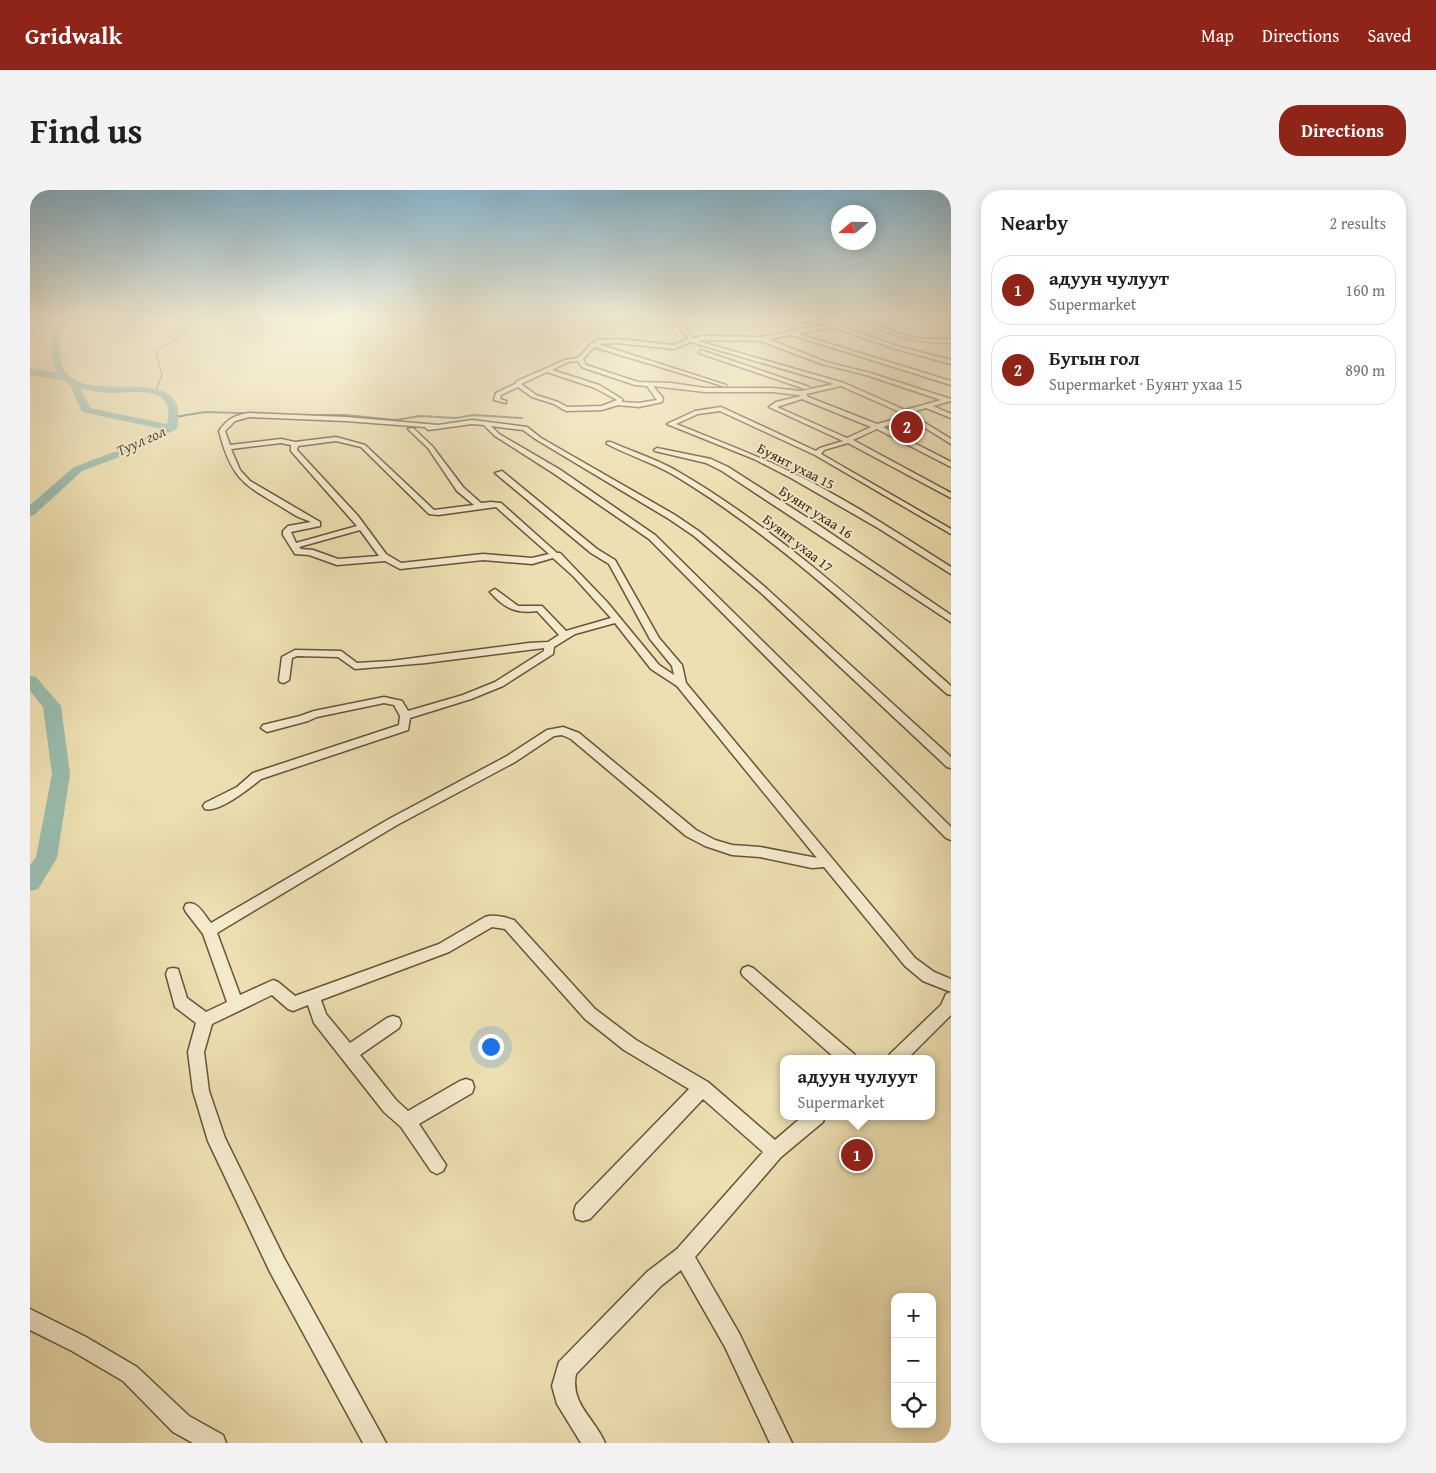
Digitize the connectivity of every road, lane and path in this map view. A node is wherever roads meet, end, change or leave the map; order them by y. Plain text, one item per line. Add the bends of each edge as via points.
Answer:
1 (530, 377) edge
2 (568, 377) edge
3 (618, 377) edge
4 (698, 377) edge
5 (775, 377) edge
6 (818, 377) edge
7 (878, 377) edge
8 (933, 377) edge
9 (951, 383) edge
10 (842, 384) junction
11 (649, 385) junction
12 (518, 386) junction
13 (738, 390) junction
14 (815, 391) junction
15 (802, 395) junction
16 (948, 401) edge
17 (504, 402) dead end
18 (618, 403) junction
19 (927, 406) junction
20 (904, 412) junction
21 (951, 416) edge
22 (911, 417) junction
23 (488, 424) junction
24 (436, 426) junction
25 (878, 427) junction
26 (411, 429) junction
27 (388, 430) dead end
28 (849, 441) junction
29 (950, 441) edge
30 (610, 443) dead end
31 (294, 444) junction
32 (226, 448) junction
33 (657, 450) dead end
34 (817, 454) junction
35 (951, 465) edge
36 (499, 473) dead end
37 (951, 496) edge
38 (480, 506) junction
39 (362, 527) junction
40 (951, 532) edge
41 (295, 546) junction
42 (557, 555) junction
43 (386, 558) junction
44 (951, 571) edge
45 (495, 592) dead end
46 (951, 619) edge
47 (616, 620) junction
48 (564, 635) junction
49 (549, 645) junction
50 (284, 680) dead end
51 (681, 684) junction
52 (951, 692) edge
53 (405, 716) junction
54 (267, 728) dead end
55 (951, 764) edge
56 (209, 806) dead end
57 (951, 835) edge
58 (828, 862) junction
59 (190, 908) dead end
60 (209, 931) junction
61 (748, 972) dead end
62 (173, 974) dead end
63 (951, 986) edge
64 (312, 998) junction
65 (951, 999) edge
66 (236, 1004) junction
67 (205, 1020) junction
68 (393, 1023) dead end
69 (348, 1054) junction
70 (843, 1055) edge
71 (900, 1055) edge
72 (466, 1087) dead end
73 (702, 1088) junction
74 (812, 1120) edge
75 (407, 1121) junction
76 (775, 1151) junction
77 (437, 1165) dead end
78 (583, 1212) dead end
79 (684, 1256) junction
80 (30, 1319) edge
81 (215, 1443) edge
82 (375, 1443) edge
83 (594, 1443) edge
84 (781, 1443) edge

1 - 12 street via 519,382
2 - 18 street via 616,396 620,400
3 - 11 street
4 - 13 street
5 - 14 street
6 - 10 street
7 - 16 street
8 - 9 street
10 - 14 street
10 - 20 street
11 - 13 street
11 - 18 street via 660,401 639,405
12 - 17 street via 498,394 498,400
12 - 18 street via 566,410 595,409
13 - 15 street via 796,391
14 - 15 street
15 - 25 street
15 - 28 street via 772,407
16 - 19 street
19 - 20 street
19 - 21 street
20 - 22 street
22 - 25 street
22 - 29 street
23 - 24 street via 472,422
23 - 55 street via 525,428 697,534 763,590
23 - 57 street via 497,435 652,536
24 - 26 street
24 - 32 street via 346,419 238,417 229,421 222,431
25 - 28 street via 851,436
25 - 35 street
26 - 27 street
26 - 38 street via 430,448 460,489
28 - 34 street via 822,449
28 - 37 street
30 - 52 street, Буянт ухаа 17 via 674,473 760,530 845,597
31 - 32 street via 281,441
31 - 38 street via 336,439 363,446 432,512
31 - 39 street via 293,450
32 - 41 street via 252,487 314,520 316,525 286,531
33 - 46 street, Буянт ухаа 16 via 708,461 724,469
34 - 40 street
34 - 44 street, Буянт ухаа 15 via 721,409 697,412 670,424 794,476
36 - 51 street via 612,562 654,639 677,665
38 - 42 street via 498,505
39 - 41 street
39 - 43 street
41 - 43 street via 298,552 310,552 337,562
42 - 43 street via 532,561 483,557 400,566
42 - 47 street
45 - 48 street via 518,611 540,608
47 - 48 street
47 - 51 street via 655,666
48 - 49 street
49 - 50 street via 536,644 394,665 355,666 341,654 295,653 288,657
49 - 53 street via 549,652 499,684
51 - 58 street
53 - 54 street via 398,703 384,700 314,714 304,720
53 - 56 street via 404,727 257,776 241,790
58 - 60 street via 812,863 760,852 732,850 710,843 691,833 575,736 563,731 551,733 503,764 393,822
58 - 63 street via 923,975
59 - 60 street
60 - 66 street
61 - 70 street
62 - 67 street via 180,1002
64 - 66 street via 293,1004 273,987
64 - 69 street via 320,1018
64 - 73 street via 444,948 490,920 509,924 590,1014 630,1045
65 - 71 street via 946,1010
66 - 67 street
67 - 82 street via 196,1052 201,1091 217,1141 277,1265
68 - 69 street
69 - 75 street via 390,1106
72 - 75 street
73 - 76 street
73 - 78 street
74 - 76 street
75 - 77 street
76 - 79 street
79 - 83 street via 654,1279 566,1369 563,1386 568,1404
79 - 84 street via 732,1340
80 - 81 street via 130,1374 181,1424

